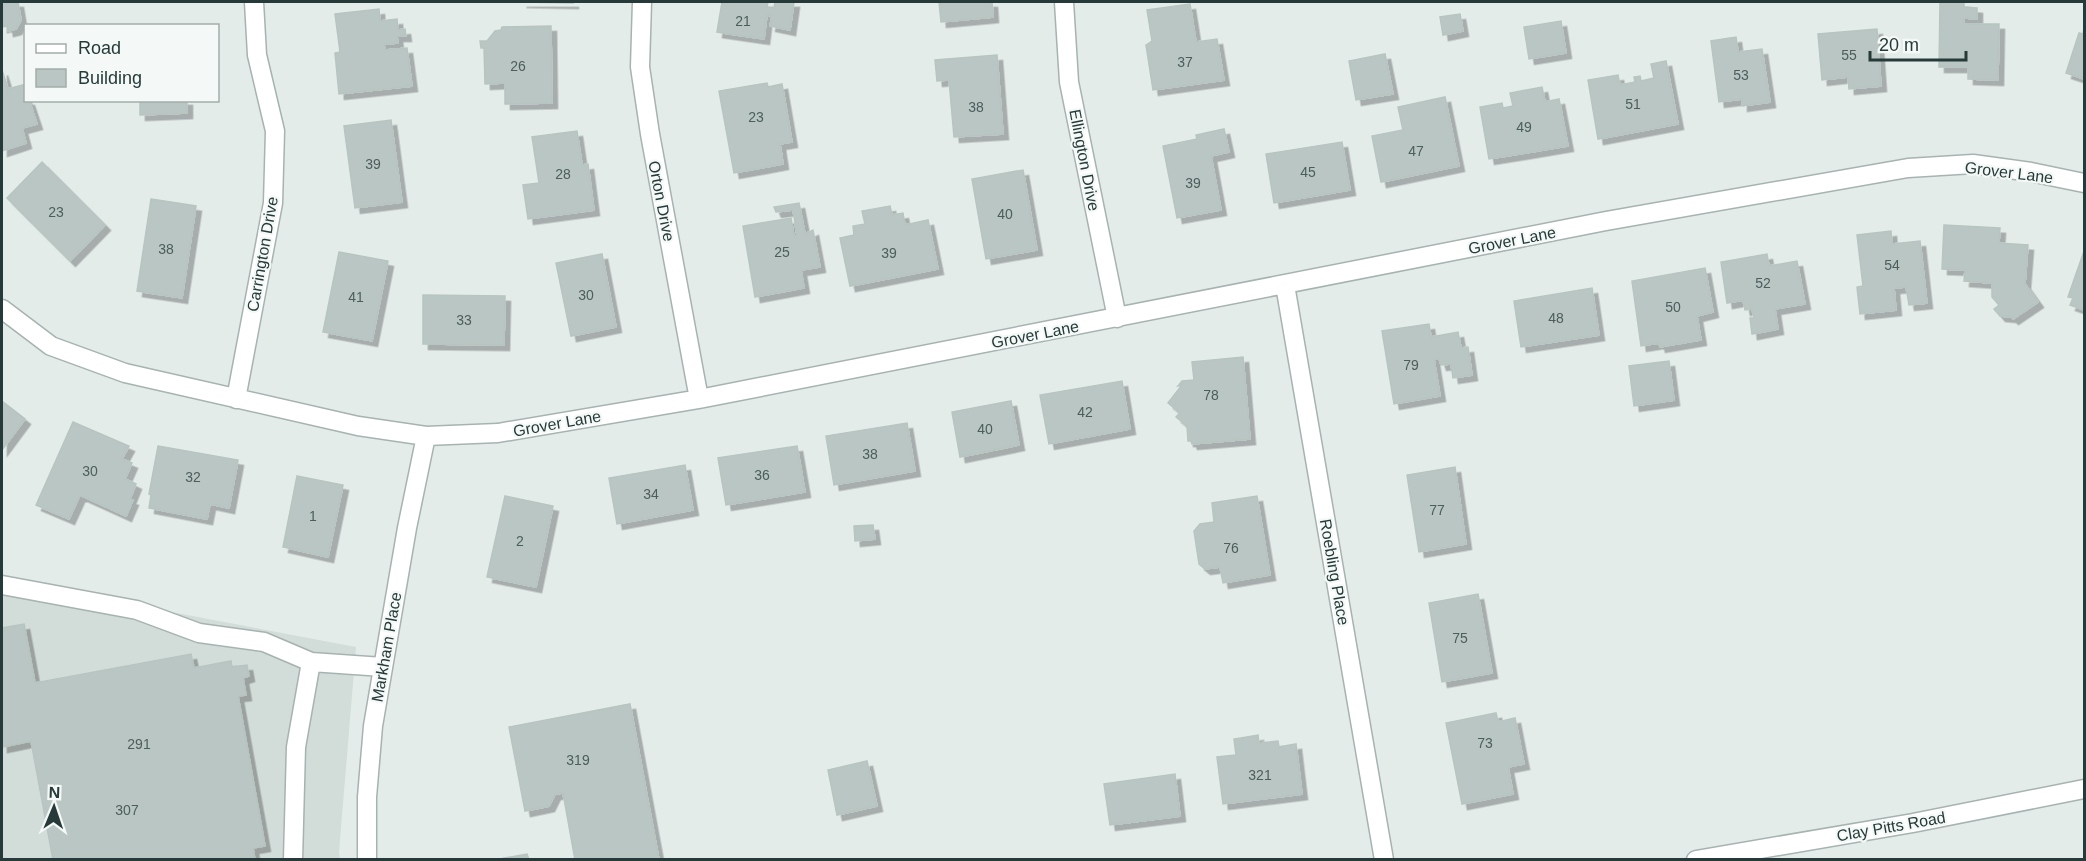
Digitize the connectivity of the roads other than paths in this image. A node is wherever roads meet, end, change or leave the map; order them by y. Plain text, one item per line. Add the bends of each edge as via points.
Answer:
1 (254, 2) edge
2 (642, 2) edge
3 (1064, 2) edge
4 (2085, 183) edge
5 (1285, 285) junction
6 (2, 309) edge
7 (1117, 318) junction
8 (236, 399) junction
9 (699, 399) junction
10 (426, 436) junction
11 (2, 585) edge
12 (311, 663) junction
13 (383, 667) junction
14 (2085, 789) edge
15 (293, 860) edge
16 (367, 860) edge
17 (1384, 860) edge
18 (1696, 860) edge

1 - 8 street, Carrington Drive via 257,55 275,131 273,203
2 - 9 street, Orton Drive via 640,67
3 - 7 street, Ellington Drive via 1069,82
4 - 5 street, Grover Lane via 1973,165 1908,168 1606,221
5 - 7 street, Grover Lane
5 - 17 street, Roebling Place
6 - 8 street, Grover Lane via 51,346 124,373
7 - 9 street, Grover Lane
8 - 10 street, Grover Lane via 358,426
9 - 10 street, Grover Lane via 498,433
10 - 13 street, Markham Place
11 - 12 street via 137,610 200,633 264,642
12 - 13 street
12 - 15 street via 296,747
13 - 16 street, Markham Place via 367,797
14 - 18 street, Clay Pitts Road

